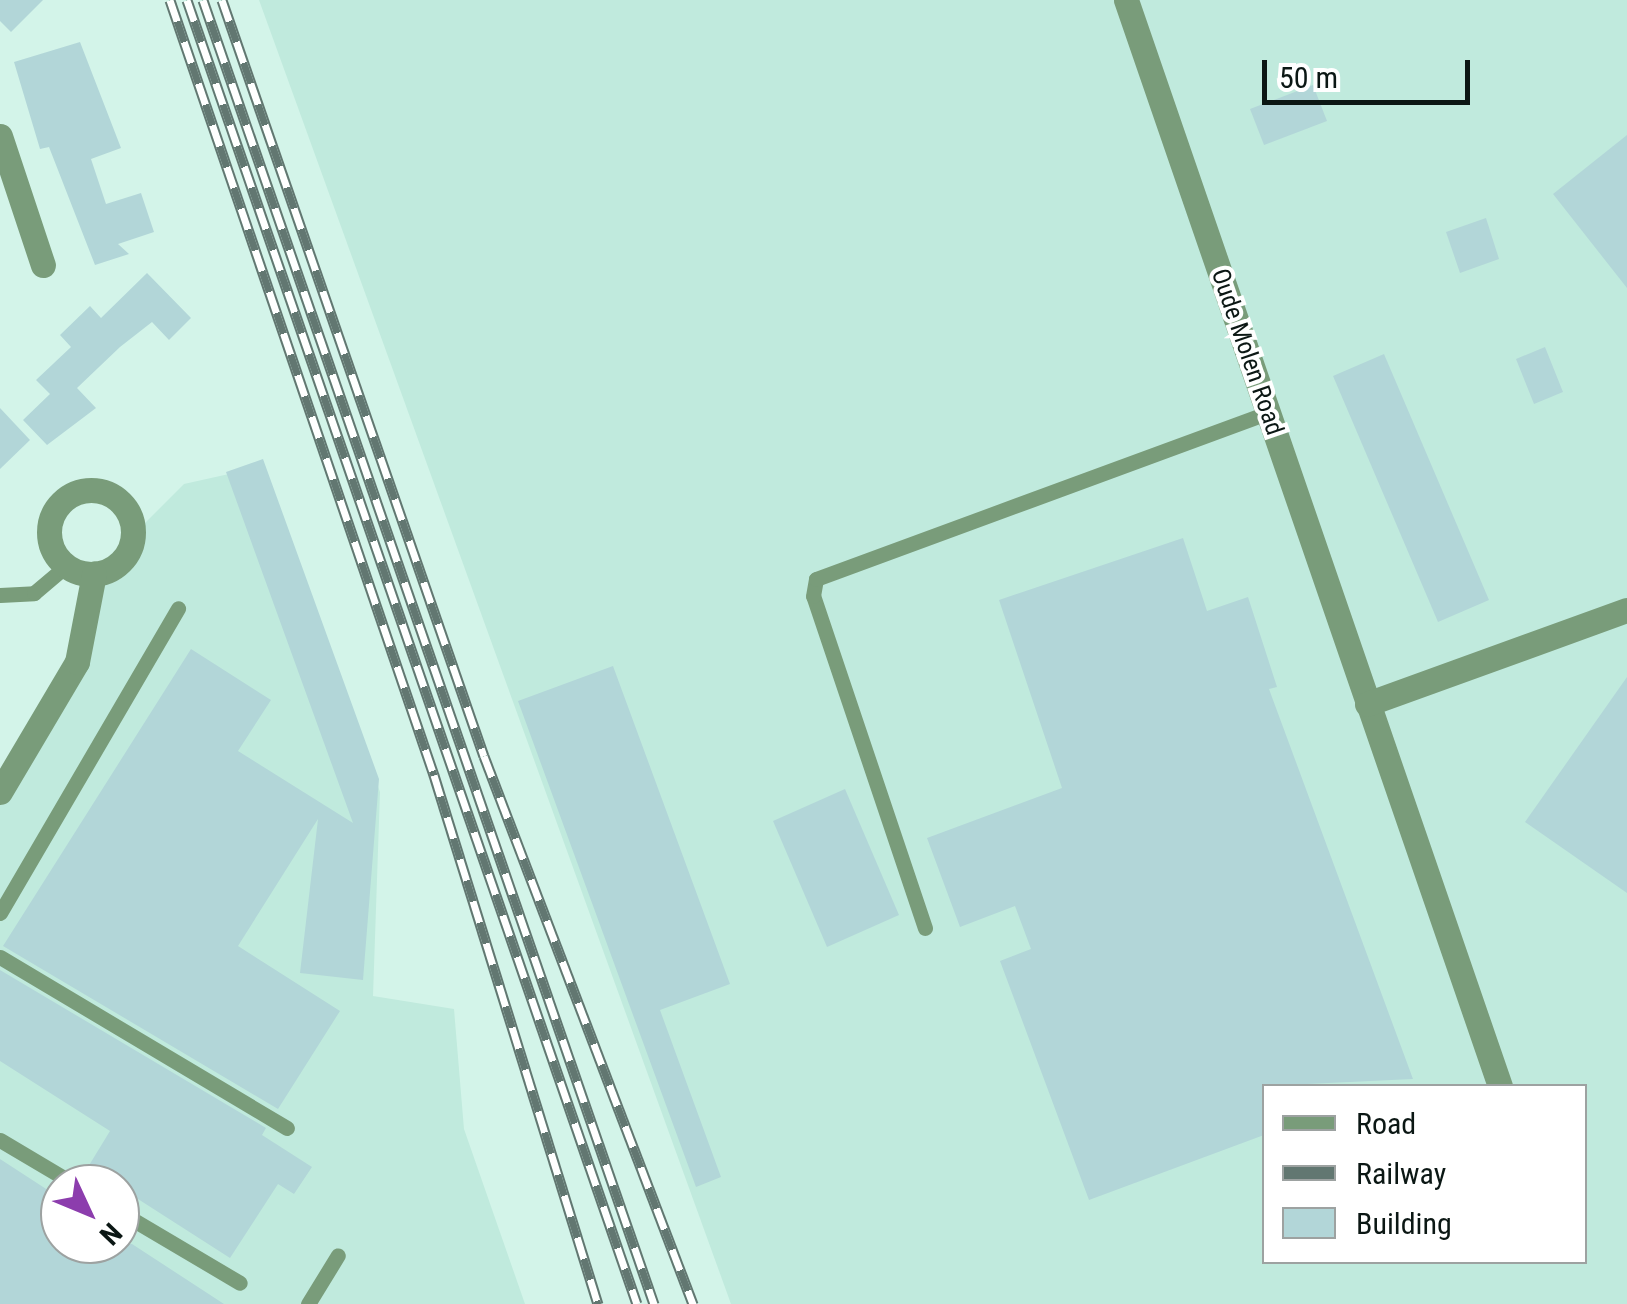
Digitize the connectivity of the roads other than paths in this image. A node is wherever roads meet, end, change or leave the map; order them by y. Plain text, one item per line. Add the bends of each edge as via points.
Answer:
1 (1126, 0) edge
2 (0, 136) edge
3 (43, 265) dead end
4 (1268, 413) junction
5 (66, 566) junction
6 (94, 574) junction
7 (0, 595) edge
8 (178, 608) dead end
9 (1627, 610) edge
10 (1368, 704) junction
11 (0, 792) edge
12 (0, 913) edge
13 (925, 928) dead end
14 (0, 957) edge
15 (1499, 1084) edge
16 (287, 1128) dead end
17 (0, 1140) edge
18 (40, 1164) edge
19 (140, 1224) edge
20 (338, 1255) dead end
21 (240, 1283) dead end
22 (308, 1304) edge

1 - 4 street, Oude Molen Road
2 - 3 street
4 - 10 street, Oude Molen Road
4 - 13 lane via 816,579 812,596
5 - 6 street
5 - 6 street via 50,542 53,513 74,493 103,491 126,508 134,536 121,562
5 - 7 lane via 34,593
6 - 11 street via 77,662
8 - 12 lane
9 - 10 street
10 - 15 street, Oude Molen Road
14 - 16 lane
17 - 18 lane
19 - 21 lane
20 - 22 lane

